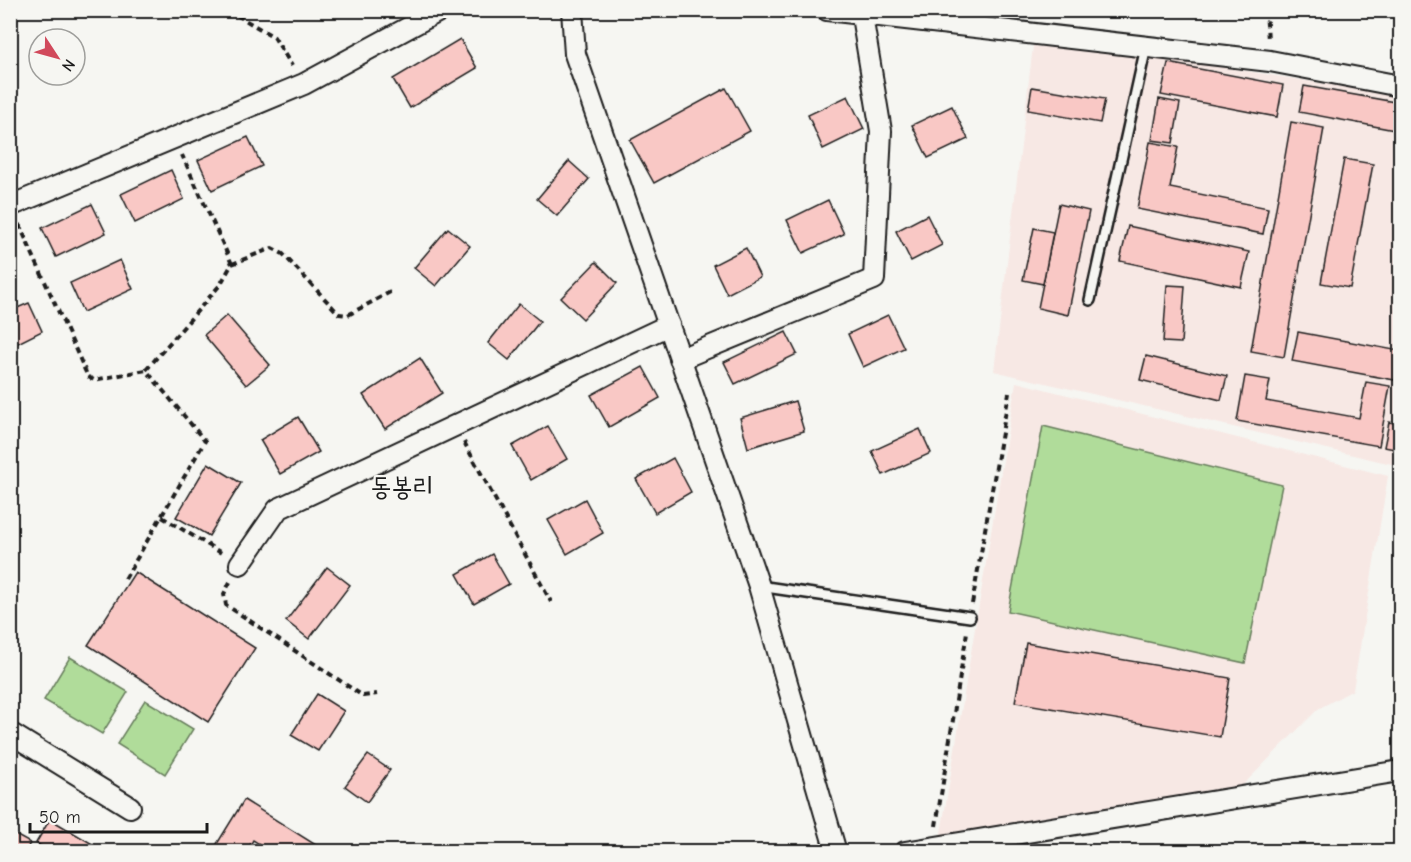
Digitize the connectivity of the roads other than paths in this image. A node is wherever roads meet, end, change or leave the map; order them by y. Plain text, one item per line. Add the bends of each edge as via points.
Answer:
1 (441, 10) edge
2 (572, 10) edge
3 (827, 10) edge
4 (862, 16) junction
5 (1146, 47) junction
6 (1401, 86) edge
7 (11, 206) edge
8 (1090, 300) dead end
9 (669, 325) junction
10 (680, 359) junction
11 (240, 564) road end
12 (759, 586) junction
13 (970, 617) dead end
14 (10, 733) edge
15 (1401, 771) edge
16 (130, 807) dead end
17 (836, 852) edge
18 (905, 852) edge

1 - 7 street via 303,84
2 - 9 street via 575,54
3 - 4 street
4 - 5 street
4 - 10 street via 881,131 874,279
5 - 6 street via 1270,61
5 - 8 lane
9 - 10 street
9 - 11 street via 278,508
10 - 12 street
12 - 13 lane
12 - 17 street
14 - 16 street
15 - 18 street

